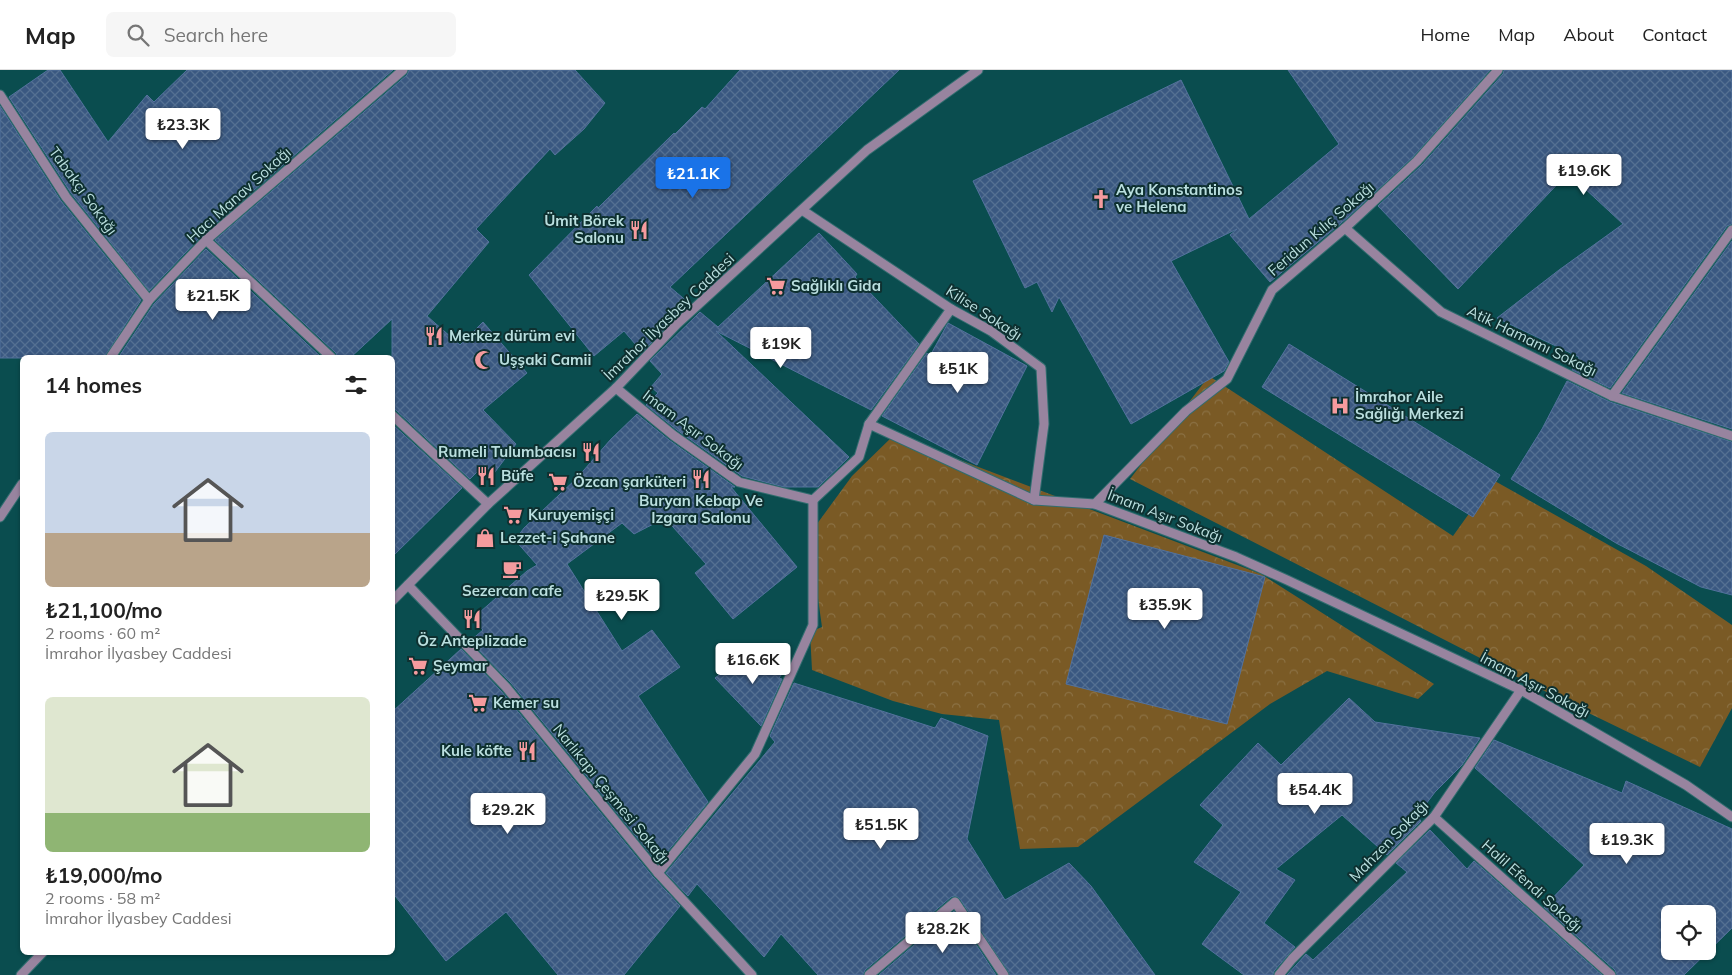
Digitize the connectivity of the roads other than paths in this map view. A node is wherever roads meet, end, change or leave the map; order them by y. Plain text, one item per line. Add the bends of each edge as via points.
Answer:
1 (403, 70) edge
2 (978, 70) edge
3 (1498, 70) edge
4 (0, 95) edge
5 (802, 210) junction
6 (1345, 228) junction
7 (1732, 230) edge
8 (206, 240) junction
9 (149, 300) junction
10 (951, 309) junction
11 (112, 355) edge
12 (329, 355) edge
13 (616, 388) junction
14 (1612, 396) junction
15 (395, 417) edge
16 (869, 424) junction
17 (1732, 436) edge
18 (20, 487) edge
19 (813, 500) junction
20 (1034, 500) junction
21 (488, 504) junction
22 (1095, 504) junction
23 (0, 517) edge
24 (408, 585) junction
25 (395, 598) edge
26 (1521, 690) junction
27 (1434, 817) junction
28 (1732, 818) edge
29 (658, 873) junction
30 (40, 955) edge
31 (21, 975) edge
32 (752, 975) edge
33 (869, 975) edge
34 (1004, 975) edge
35 (1279, 975) edge
36 (1612, 975) edge

1 - 8 street, Hacı Manav Sokağı
2 - 5 street, İmrahor İlyasbey Caddesi via 867,150
3 - 6 street, Feridun Kılıç Sokağı via 1417,161
4 - 9 street, Tabakçı Sokağı via 66,196
5 - 10 street, Kilise Sokağı
5 - 13 street, İmrahor İlyasbey Caddesi via 677,324
6 - 14 street, Atik Hamamı Sokağı via 1441,312
6 - 22 street, Feridun Kılıç Sokağı via 1272,290 1226,379 1186,411
7 - 14 street
8 - 9 street, Hacı Manav Sokağı
8 - 12 street
9 - 11 street, Hacı Manav Sokağı
10 - 16 street
10 - 20 street, Kilise Sokağı via 991,331 1041,368 1044,424
13 - 19 street, İmam Aşır Sokağı via 673,435 739,482
13 - 21 street, İmrahor İlyasbey Caddesi
14 - 17 street, Atik Hamamı Sokağı
15 - 21 street
16 - 19 street via 858,457
16 - 20 street, İmam Aşır Sokağı
18 - 23 street
19 - 29 street via 813,626 755,754
20 - 22 street, İmam Aşır Sokağı
21 - 24 street, İmrahor İlyasbey Caddesi
22 - 26 street, İmam Aşır Sokağı via 1236,557
24 - 25 street, İmrahor İlyasbey Caddesi
24 - 29 street, Narlıkapı Çeşmesi Sokağı via 506,687
26 - 27 street, Mahzen Sokağı
26 - 28 street, İmam Aşır Sokağı via 1686,785
27 - 35 street, Mahzen Sokağı
27 - 36 street, Halil Efendi Sokağı
29 - 32 street, Narlıkapı Çeşmesi Sokağı
30 - 31 street
33 - 34 street via 955,902

